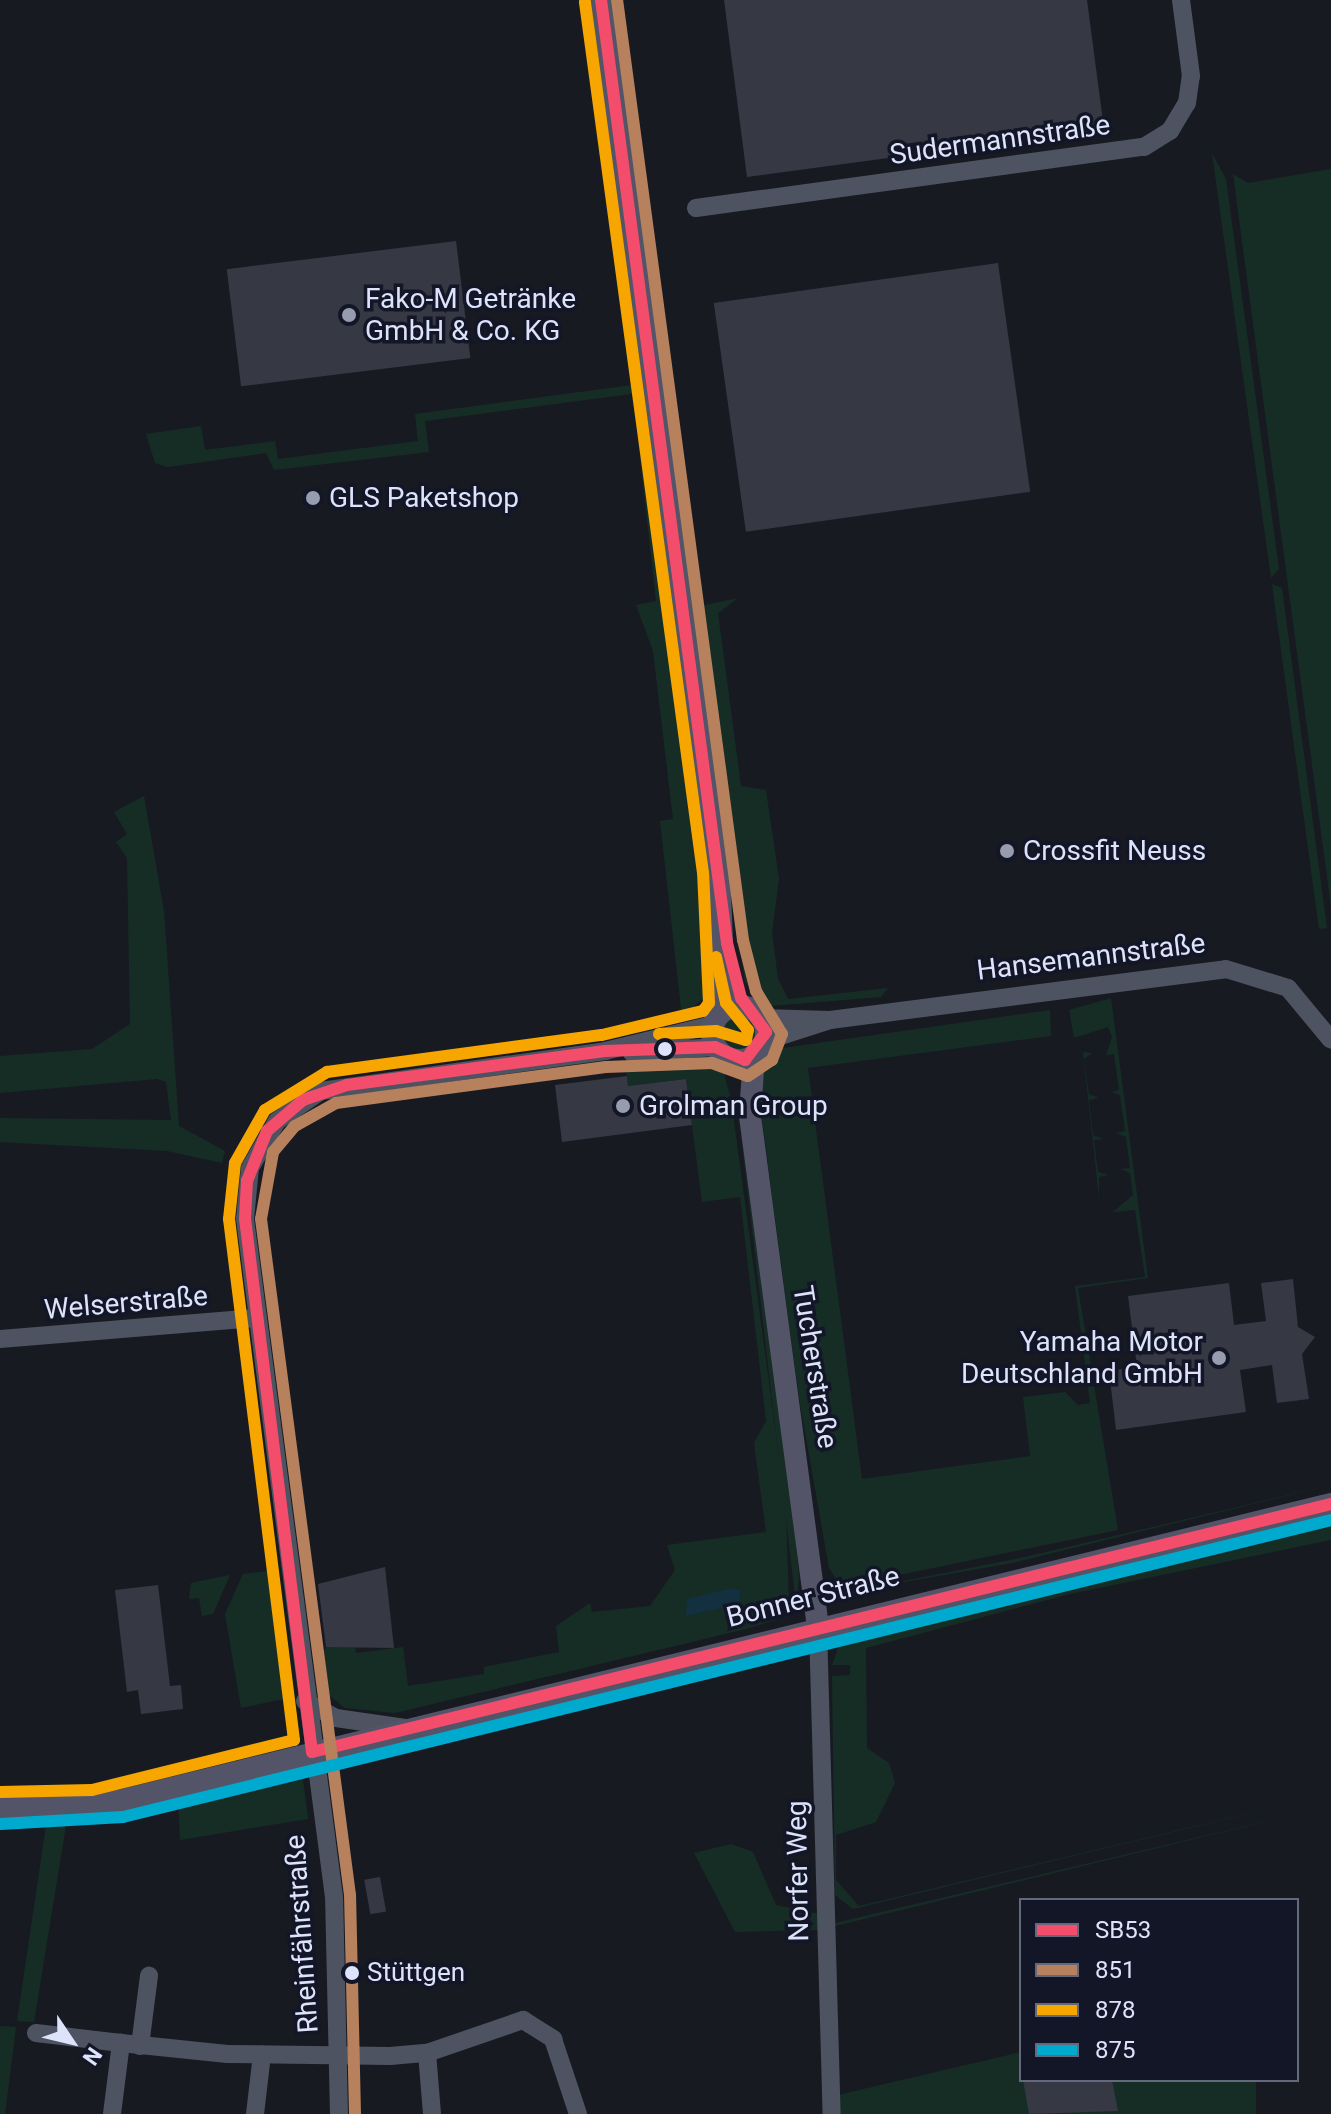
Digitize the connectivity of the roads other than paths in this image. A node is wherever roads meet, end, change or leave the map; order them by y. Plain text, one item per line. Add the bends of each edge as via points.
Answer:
1 (601, 0) edge
2 (1181, 0) edge
3 (696, 208) dead end
4 (739, 1032) junction
5 (1331, 1040) edge
6 (256, 1318) junction
7 (0, 1339) edge
8 (1331, 1504) edge
9 (818, 1627) junction
10 (305, 1701) junction
11 (408, 1728) junction
12 (312, 1752) junction
13 (0, 1808) edge
14 (149, 1976) dead end
15 (36, 2033) dead end
16 (121, 2043) junction
17 (140, 2046) junction
18 (427, 2053) junction
19 (262, 2054) junction
20 (337, 2054) junction
21 (112, 2114) edge
22 (255, 2114) edge
23 (339, 2114) edge
24 (432, 2114) edge
25 (578, 2114) edge
26 (832, 2114) edge

1 - 4 main road, Tucherstraße
2 - 3 street, Sudermannstraße via 1191,76 1187,103 1170,131 1144,147
4 - 5 street, Hansemannstraße via 1226,969 1288,988
4 - 6 street, Hansemannstraße via 347,1085 285,1113 258,1145 245,1193
4 - 9 main road, Tucherstraße
6 - 7 street, Welserstraße
6 - 10 street, Rheinfährstraße
8 - 9 main road, Bonner Straße
9 - 11 main road, Bonner Straße
9 - 26 street, Norfer Weg
10 - 11 street via 344,1721
10 - 12 street, Rheinfährstraße
11 - 12 main road, Bonner Straße
12 - 13 main road, Bonner Straße via 94,1806
12 - 20 street, Rheinfährstraße via 334,1897
14 - 17 street
15 - 16 street
16 - 17 street
16 - 21 street
17 - 19 street
18 - 20 street
18 - 24 street
18 - 25 street via 533,2021 553,2039
19 - 20 street
19 - 22 street
20 - 23 street, Rheinfährstraße

